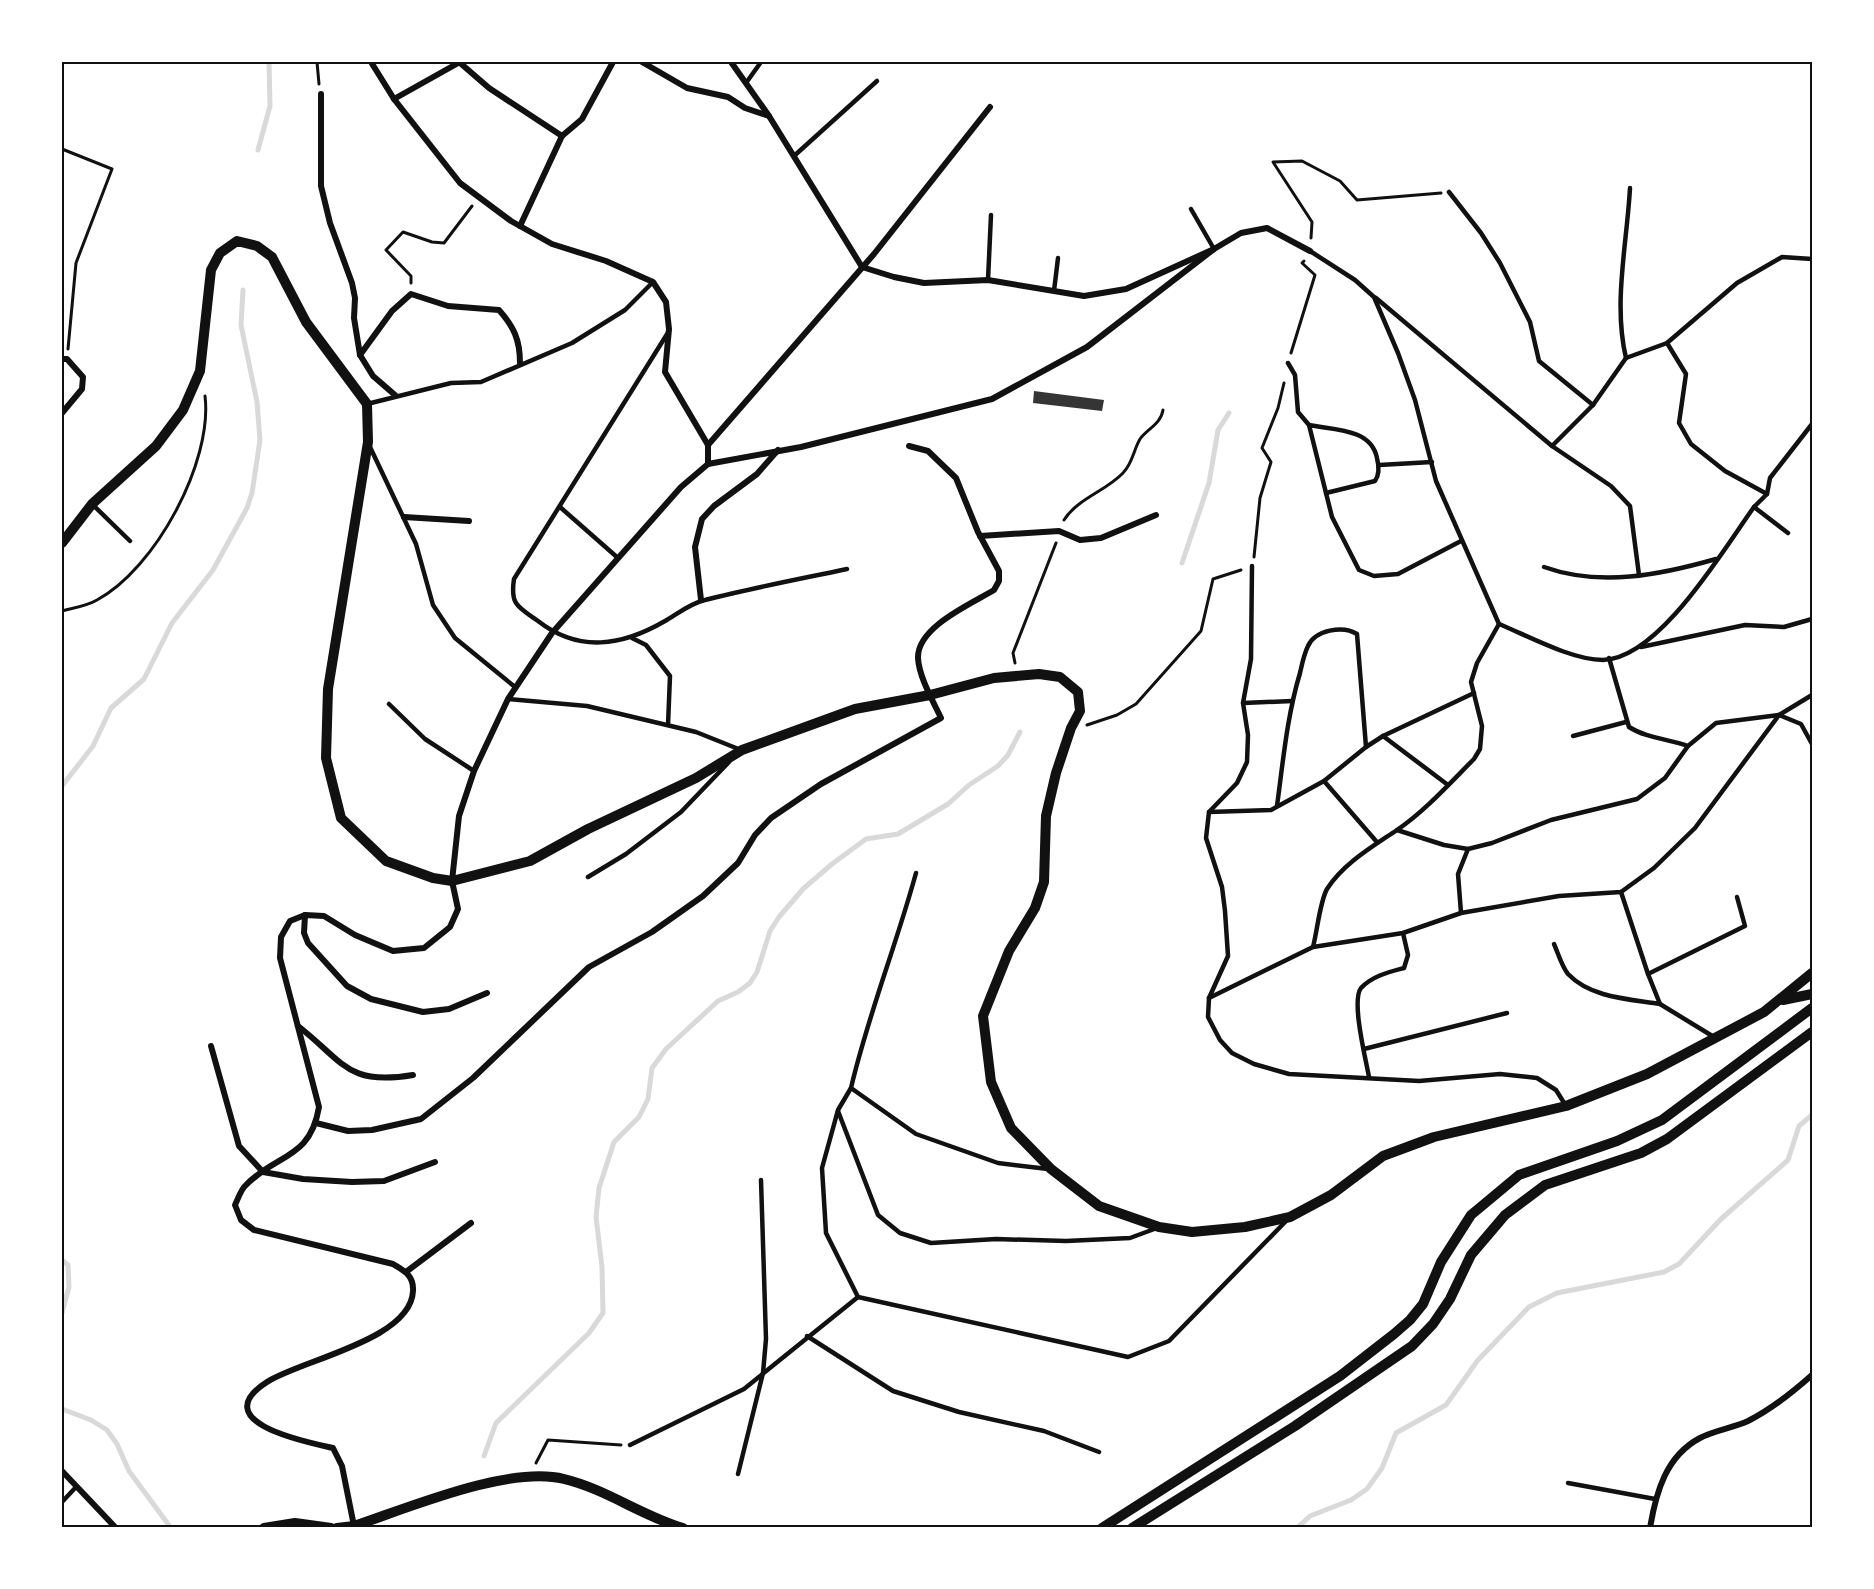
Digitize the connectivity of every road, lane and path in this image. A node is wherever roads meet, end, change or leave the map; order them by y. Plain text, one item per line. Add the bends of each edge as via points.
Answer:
1 (317, 62) edge
2 (371, 62) edge
3 (460, 62) edge
4 (613, 62) edge
5 (642, 62) edge
6 (731, 62) edge
7 (761, 62) edge
8 (877, 81) dead end
9 (746, 83) junction
10 (321, 94) joint
11 (394, 99) junction
12 (990, 107) dead end
13 (769, 116) junction
14 (562, 136) junction
15 (62, 148) edge
16 (794, 156) junction
17 (1630, 188) dead end
18 (1449, 192) joint
19 (478, 196) junction
20 (1191, 209) dead end
21 (991, 215) dead end
22 (520, 226) junction
23 (1214, 249) junction
24 (1310, 251) junction
25 (1058, 258) dead end
26 (1812, 259) edge
27 (862, 267) junction
28 (988, 280) junction
29 (653, 282) junction
30 (1054, 291) junction
31 (411, 294) junction
32 (1374, 297) junction
33 (669, 329) junction
34 (1667, 343) junction
35 (360, 355) junction
36 (1626, 358) junction
37 (64, 359) edge
38 (520, 363) junction
39 (1288, 363) junction
40 (200, 371) junction
41 (395, 395) junction
42 (367, 404) junction
43 (1593, 405) junction
44 (62, 413) edge
45 (1812, 424) edge
46 (1309, 425) junction
47 (368, 442) junction
48 (708, 445) junction
49 (909, 446) dead end
50 (1552, 446) junction
51 (779, 450) junction
52 (1432, 462) junction
53 (708, 464) junction
54 (1378, 465) junction
55 (1326, 493) junction
56 (1767, 494) junction
57 (92, 504) junction
58 (560, 507) junction
59 (1754, 507) junction
60 (1156, 514) dead end
61 (404, 517) junction
62 (469, 521) dead end
63 (1788, 533) dead end
64 (980, 536) junction
65 (130, 541) dead end
66 (1461, 541) junction
67 (62, 543) edge
68 (618, 558) junction
69 (1716, 559) junction
70 (1252, 566) junction
71 (1544, 567) dead end
72 (848, 569) dead end
73 (1639, 575) junction
74 (701, 600) junction
75 (62, 611) edge
76 (1812, 619) edge
77 (1500, 624) junction
78 (552, 633) junction
79 (631, 637) junction
80 (1640, 647) junction
81 (1610, 658) junction
82 (515, 687) junction
83 (1474, 693) junction
84 (930, 695) junction
85 (1812, 695) edge
86 (508, 699) junction
87 (1292, 701) junction
88 (1243, 703) junction
89 (389, 704) dead end
90 (1779, 715) junction
91 (1626, 722) junction
92 (668, 725) junction
93 (1071, 728) junction
94 (1383, 736) junction
95 (1573, 736) dead end
96 (1812, 744) edge
97 (1688, 746) junction
98 (1366, 747) junction
99 (742, 750) junction
100 (474, 771) junction
101 (1324, 781) junction
102 (1448, 786) junction
103 (1277, 806) junction
104 (1209, 813) junction
105 (1397, 830) junction
106 (1376, 841) junction
107 (1468, 849) junction
108 (916, 873) dead end
109 (588, 877) dead end
110 (452, 881) junction
111 (1621, 892) junction
112 (1737, 897) dead end
113 (1461, 913) junction
114 (305, 915) junction
115 (1403, 933) junction
116 (1554, 944) dead end
117 (1313, 946) junction
118 (1812, 973) edge
119 (1648, 974) junction
120 (487, 993) dead end
121 (1812, 994) edge
122 (1209, 998) junction
123 (1777, 1002) junction
124 (1660, 1004) junction
125 (1811, 1010) edge
126 (1507, 1013) dead end
127 (298, 1026) junction
128 (1812, 1032) edge
129 (1717, 1039) junction
130 (211, 1046) dead end
131 (1365, 1049) junction
132 (413, 1076) dead end
133 (1369, 1077) junction
134 (851, 1088) junction
135 (1566, 1106) junction
136 (838, 1110) junction
137 (316, 1123) junction
138 (435, 1162) dead end
139 (1051, 1169) junction
140 (263, 1172) junction
141 (760, 1180) dead end
142 (1290, 1217) junction
143 (471, 1223) dead end
144 (1159, 1227) junction
145 (406, 1272) junction
146 (858, 1297) junction
147 (807, 1336) junction
148 (763, 1373) junction
149 (1812, 1375) edge
150 (630, 1445) joint
151 (1099, 1452) dead end
152 (62, 1471) edge
153 (738, 1474) dead end
154 (528, 1477) junction
155 (1568, 1483) dead end
156 (76, 1487) junction
157 (1655, 1499) junction
158 (62, 1502) edge
159 (354, 1526) junction
160 (116, 1527) edge
161 (264, 1527) edge
162 (331, 1527) edge
163 (337, 1527) edge
164 (683, 1527) edge
165 (1102, 1527) edge
166 (1132, 1527) edge
167 (1650, 1527) edge

1 - 10 path
2 - 11 street
3 - 11 street
3 - 14 street via 489,88
4 - 14 street via 582,119
5 - 13 street via 687,88 728,97
6 - 9 street
7 - 9 lane
8 - 16 lane
9 - 13 street
10 - 35 street via 321,186 352,283
11 - 19 street via 460,183
12 - 27 street
13 - 16 street
14 - 22 street
15 - 37 path via 112,169 76,263
16 - 27 street
17 - 36 lane via 1622,282
18 - 24 path via 1357,200 1340,181 1302,161 1273,162 1312,222
18 - 43 lane via 1500,263 1530,322 1539,361
19 - 22 street
19 - 31 path via 444,243 403,232 392,241 386,250 411,276
20 - 23 lane
21 - 28 lane
22 - 29 street via 552,244 606,261
23 - 24 street via 1241,233 1267,228
23 - 30 street via 1126,289 1084,296
23 - 51 street via 1087,347 992,399
24 - 32 lane
24 - 39 path via 1302,263 1315,275
25 - 30 lane
26 - 34 lane via 1782,257 1762,267 1737,283
27 - 28 street via 924,283
27 - 48 street
28 - 30 street
29 - 33 street via 666,302
29 - 38 lane via 626,310 572,343
31 - 35 street via 392,311
31 - 38 street via 448,306 499,310 513,326 520,346
32 - 50 lane
32 - 52 lane via 1402,363
33 - 48 street via 665,372
33 - 58 lane
34 - 36 lane
34 - 56 lane via 1686,374 1679,423 1691,444 1725,471
35 - 41 street via 373,376
36 - 43 lane
37 - 44 street via 83,377 82,389
38 - 41 lane via 481,382 452,383
39 - 46 lane via 1295,375 1298,412
39 - 70 path via 1278,408 1262,448 1271,462 1260,498
40 - 42 street via 212,270 220,253 237,241 257,246 272,256 306,322
40 - 57 street via 183,410 156,446
40 - 75 path via 205,400 201,450 170,520 138,568 97,600
41 - 42 lane
42 - 47 street
43 - 50 lane
45 - 56 lane via 1770,478
46 - 54 lane via 1368,440 1375,448
46 - 55 lane
47 - 61 lane
47 - 110 street via 328,688 326,758 341,818 386,861 433,879
48 - 53 street
49 - 64 street via 928,451 956,478
50 - 73 lane via 1611,486 1630,506
51 - 53 street
51 - 74 street via 757,474 702,519 695,547
52 - 54 lane
52 - 66 lane
53 - 68 street via 681,487
54 - 55 lane via 1378,476 1370,484
55 - 66 lane via 1332,517 1359,570 1374,576 1398,574
56 - 59 lane
57 - 65 lane
57 - 67 street
58 - 68 lane
58 - 78 lane via 514,579 512,596 517,606
59 - 63 lane
59 - 69 lane
60 - 64 street via 1101,538 1080,540 1059,531
61 - 62 street
61 - 82 lane via 433,605 455,638
64 - 84 street via 999,571 999,581 994,590 932,628 920,647 918,660
66 - 77 lane
68 - 78 street
69 - 73 lane
69 - 80 lane via 1664,628
70 - 88 lane via 1251,659
70 - 93 path via 1213,579 1201,631 1136,704 1117,716
71 - 73 lane via 1598,579
72 - 74 lane
74 - 79 lane
76 - 80 lane via 1784,627 1745,625
77 - 81 lane via 1577,655
77 - 83 lane via 1477,663 1471,682
78 - 79 lane via 589,642 612,643
78 - 82 street
79 - 92 lane via 646,645 670,676
80 - 81 lane
81 - 91 lane
82 - 86 street
83 - 94 lane
83 - 102 lane via 1482,726 1480,749
84 - 93 street via 994,678 1039,674 1060,677 1078,692 1080,701 1080,711
84 - 99 street via 855,709
84 - 137 street via 941,718 821,784 771,818 738,863 703,896 652,932 589,967 473,1078 421,1119 348,1131
85 - 90 lane
86 - 92 lane via 586,706
86 - 100 street
87 - 88 lane
87 - 98 lane via 1308,645 1316,636 1350,630 1357,634
87 - 103 lane
88 - 104 lane via 1247,762 1237,783
89 - 100 lane via 425,739
90 - 96 lane via 1801,724
90 - 97 lane via 1716,723
90 - 111 lane via 1695,828 1654,868
91 - 95 lane
91 - 97 lane via 1641,735
92 - 99 lane
93 - 139 street via 1046,816 1044,882 1035,908 1009,951 983,1016 991,1082 1011,1128
94 - 98 lane
94 - 102 lane
97 - 107 lane via 1665,778 1637,799 1551,820
98 - 101 lane
99 - 109 lane via 681,812
99 - 110 street via 696,778 530,861
100 - 110 street via 459,816
101 - 103 lane
101 - 106 lane
102 - 105 lane
103 - 104 lane via 1249,813
104 - 122 lane via 1206,838 1222,887 1228,956
105 - 106 lane
105 - 107 lane
106 - 117 lane via 1326,890
107 - 113 lane via 1458,874
108 - 134 lane via 894,950 864,1029
110 - 114 street via 458,909 450,927 424,948 393,951 324,916
111 - 113 lane via 1558,896
111 - 119 lane
112 - 119 lane via 1745,926
113 - 115 lane
114 - 120 street via 308,943 347,986 371,999 423,1012 449,1009
114 - 127 street via 290,921 281,937 280,958
115 - 117 lane
115 - 131 lane via 1408,955 1404,968 1370,981 1359,990 1357,1004
116 - 124 lane via 1567,973 1590,990
117 - 122 lane
118 - 123 street
119 - 124 lane
121 - 123 street
122 - 133 lane via 1208,1017 1220,1040 1243,1059 1289,1074
123 - 129 street
124 - 129 lane
125 - 165 street via 1662,1120 1617,1141 1519,1175 1472,1215 1446,1254 1423,1304 1394,1334 1340,1376
126 - 131 lane
127 - 132 street via 355,1073 377,1080
127 - 137 street via 319,1107
128 - 166 street via 1667,1139 1641,1153 1545,1185 1505,1215 1471,1255 1450,1299 1412,1346 1295,1426
129 - 135 street via 1647,1074
130 - 140 street via 239,1146
131 - 133 lane
133 - 135 lane via 1419,1081 1500,1074 1537,1078 1556,1090
134 - 136 lane
134 - 139 lane via 915,1134 998,1163
135 - 142 street via 1434,1137 1383,1156 1331,1195
136 - 144 lane via 878,1215 900,1233 931,1242 1066,1242 1130,1238
136 - 146 lane via 822,1168 826,1233
137 - 140 street via 308,1139 292,1154
138 - 140 street via 384,1181 313,1179
139 - 144 street via 1099,1206
140 - 145 street via 244,1185 235,1205 241,1220 254,1230 393,1264
141 - 148 lane via 766,1339
142 - 144 street via 1245,1227 1192,1232
142 - 146 lane via 1168,1341 1128,1357
143 - 145 street
145 - 159 street via 414,1283 413,1299 391,1325 355,1345 269,1380 253,1392 249,1407 252,1419 264,1427 289,1438 333,1448 342,1466
146 - 147 lane
147 - 148 lane
147 - 151 lane via 892,1391 959,1412 1044,1431
148 - 150 lane via 744,1389
148 - 153 lane
149 - 157 street via 1748,1421 1700,1438 1684,1449 1670,1464
150 - 154 path via 548,1440
152 - 156 street
154 - 159 street via 495,1481
154 - 164 street via 562,1478
155 - 157 lane
156 - 158 lane
156 - 160 street
157 - 167 street
159 - 163 street
161 - 162 street via 295,1523

